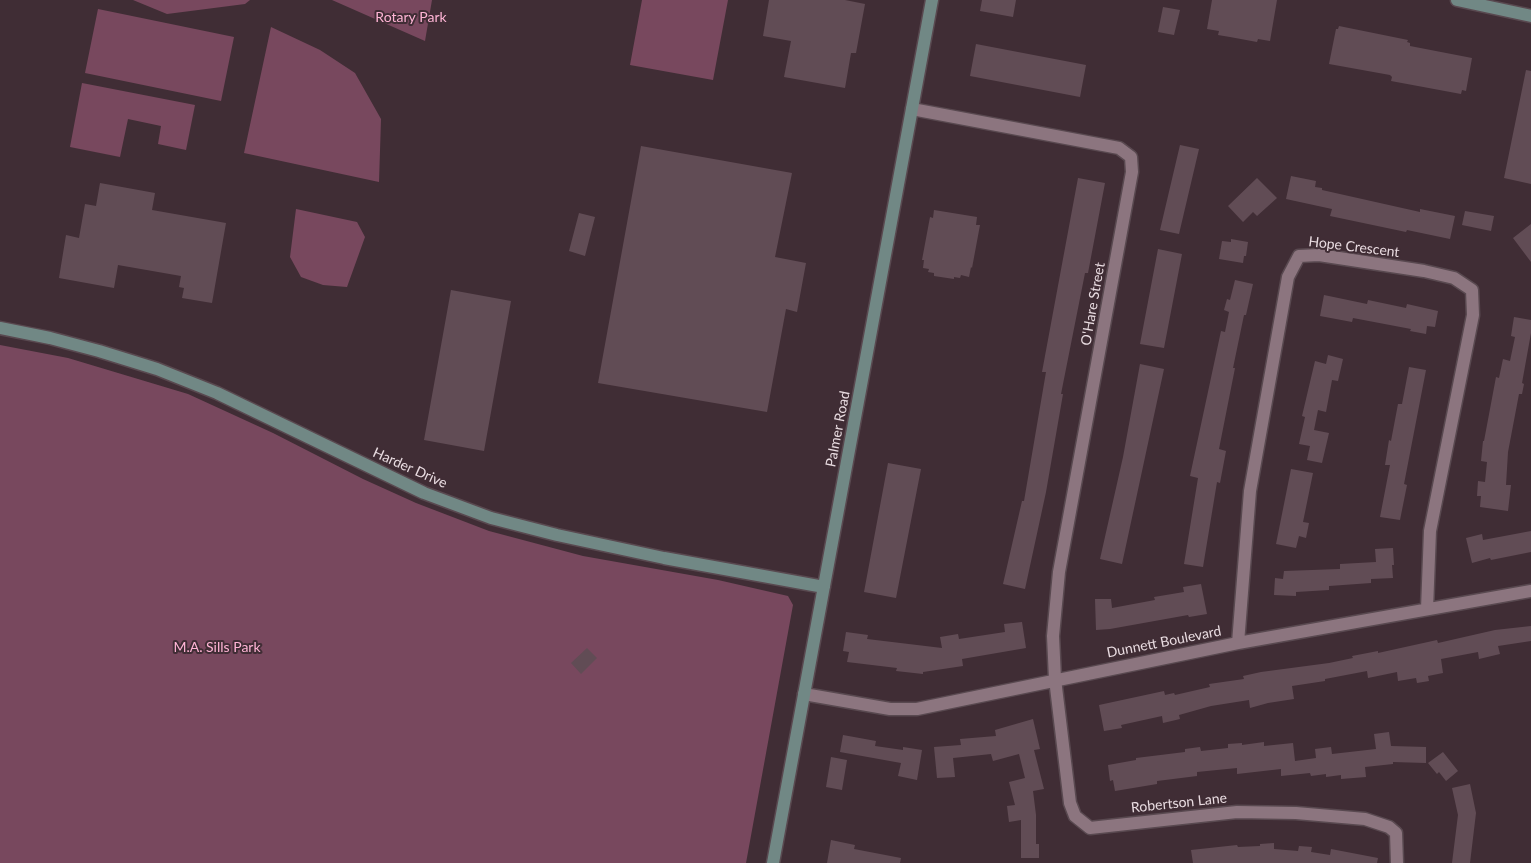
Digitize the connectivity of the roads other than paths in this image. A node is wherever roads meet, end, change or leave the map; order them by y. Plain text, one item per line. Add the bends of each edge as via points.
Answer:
1 (932, 0) edge
2 (1457, 0) edge
3 (1531, 16) edge
4 (912, 109) junction
5 (0, 328) edge
6 (824, 587) junction
7 (1531, 590) edge
8 (1427, 609) junction
9 (1238, 643) junction
10 (1055, 679) junction
11 (804, 694) junction
12 (773, 863) edge
13 (1397, 863) edge

1 - 4 street, Palmer Road
2 - 3 street
4 - 6 street, Palmer Road
4 - 10 street, O'Hare Street via 1119,148 1132,158 1059,572 1053,636
5 - 6 street, Harder Drive via 50,338 157,369 217,393 424,492 492,518 664,558
6 - 11 street, Palmer Road
7 - 8 street, Dunnett Boulevard
8 - 9 street, Dunnett Boulevard
8 - 9 street, Hope Crescent via 1430,530 1473,314 1472,290 1454,278 1424,271 1319,255 1298,256 1288,277 1250,491
9 - 10 street, Dunnett Boulevard
10 - 11 street, Dunnett Boulevard via 917,709 890,709
10 - 13 street, Robertson Lane via 1070,802 1075,816 1090,828 1237,812 1365,819 1389,827 1396,833
11 - 12 street, Palmer Road

